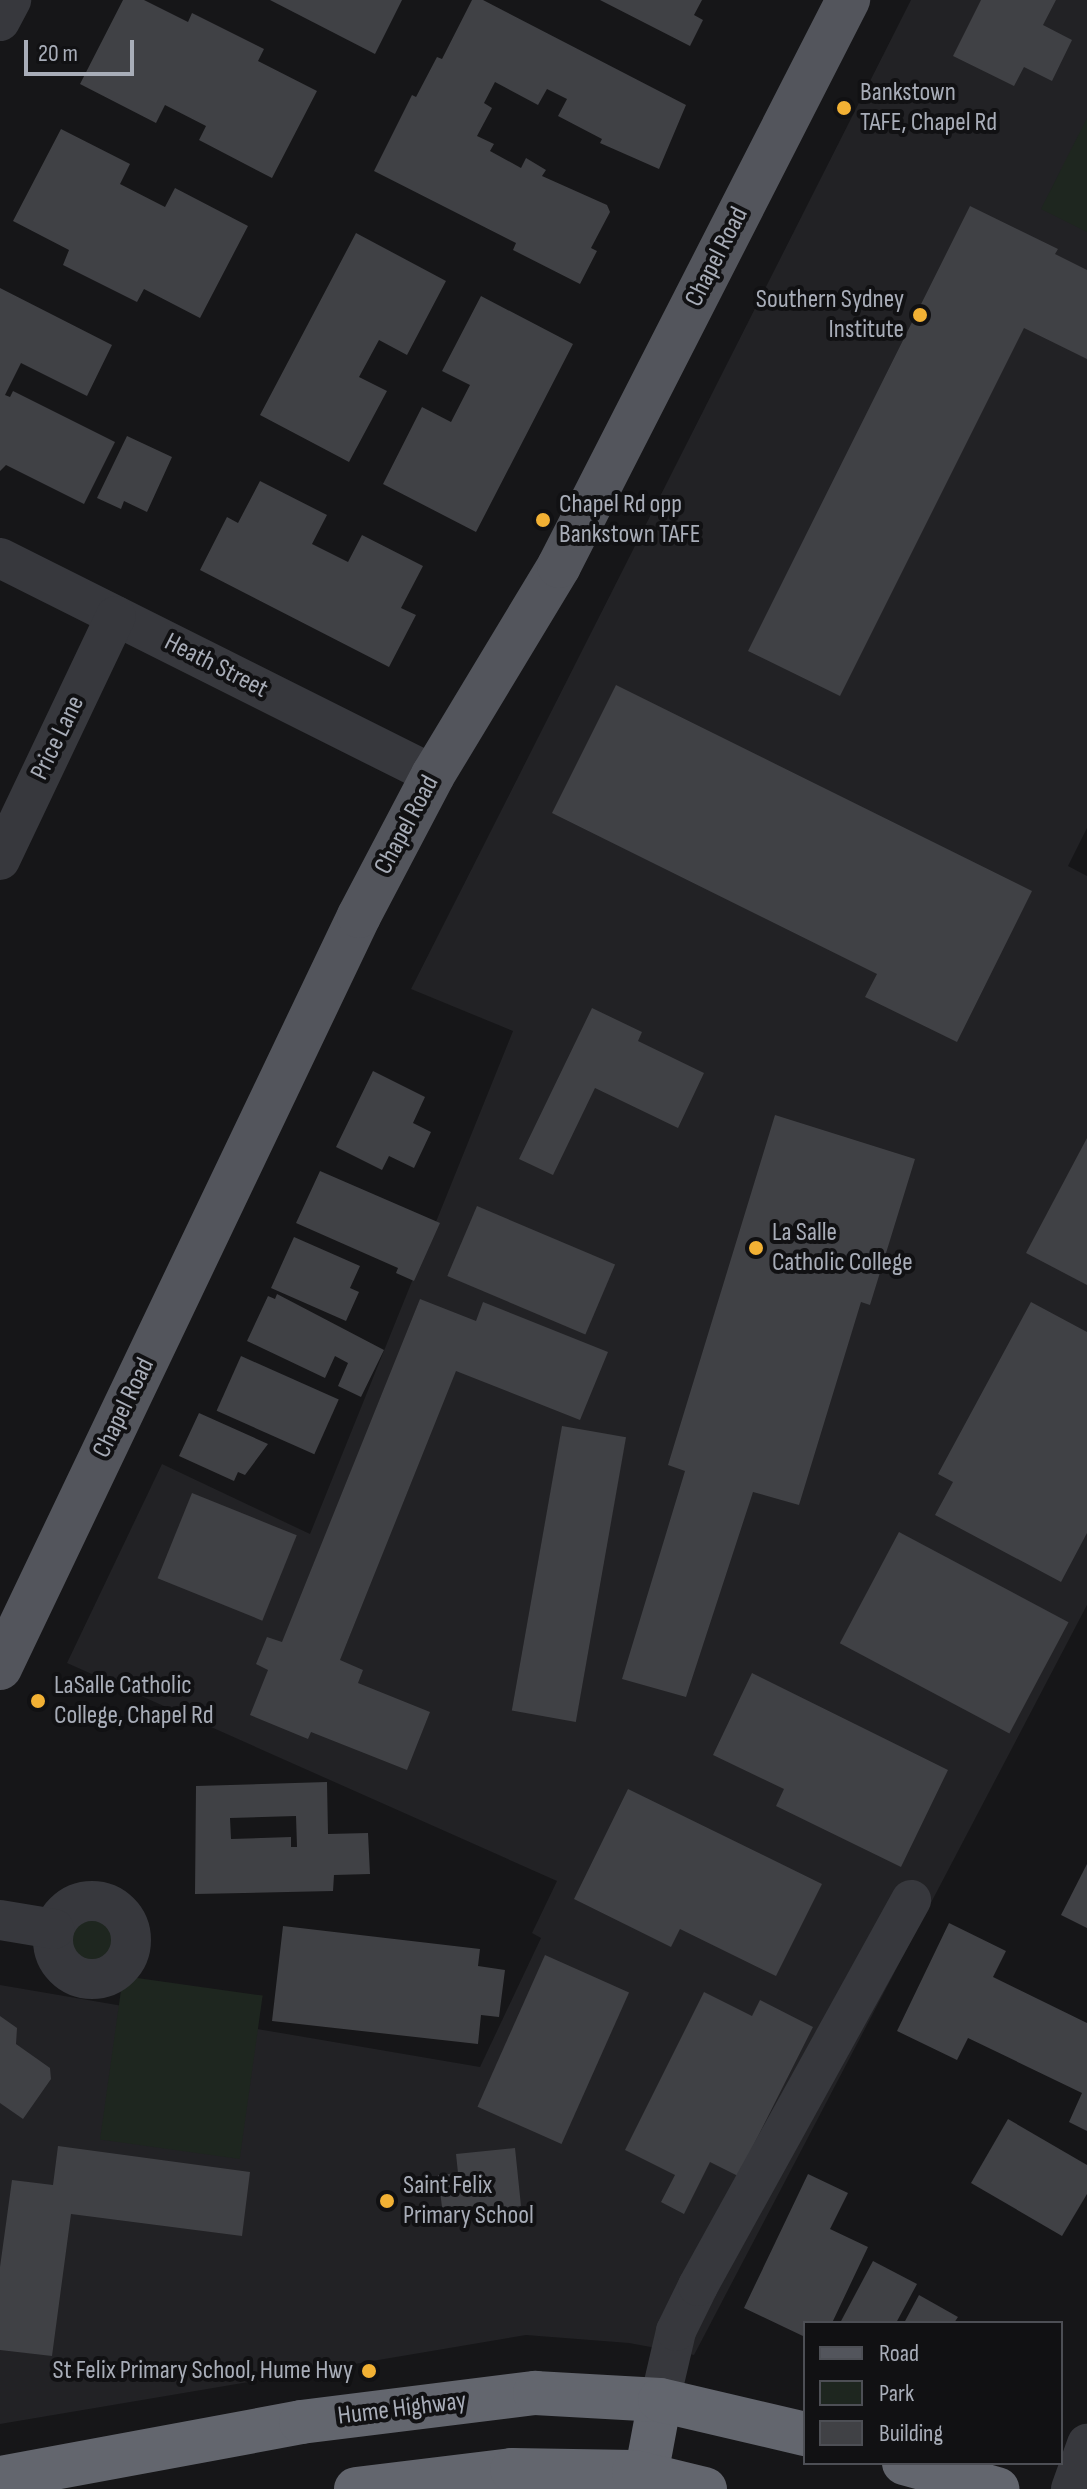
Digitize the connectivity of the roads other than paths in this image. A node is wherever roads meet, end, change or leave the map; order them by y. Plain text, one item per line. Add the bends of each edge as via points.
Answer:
1 (11, 0) edge
2 (848, 0) edge
3 (0, 21) edge
4 (0, 558) edge
5 (116, 616) junction
6 (433, 775) junction
7 (0, 860) edge
8 (0, 1668) edge
9 (911, 1900) dead end
10 (0, 1920) edge
11 (54, 1929) dead end
12 (660, 2400) junction
13 (803, 2434) edge
14 (1087, 2444) edge
15 (911, 2465) edge
16 (646, 2475) junction
17 (0, 2478) edge
18 (356, 2489) edge
19 (705, 2489) edge
20 (997, 2489) edge
21 (1071, 2489) edge

1 - 3 street
2 - 6 main road, Chapel Road via 559,566
4 - 5 street, Heath Street
5 - 6 street, Heath Street
5 - 7 street, Price Lane
6 - 8 main road, Chapel Road via 359,916
9 - 12 street via 698,2286 676,2331
10 - 11 street
12 - 13 highway, Hume Highway
12 - 16 highway
12 - 17 highway, Hume Highway via 535,2393 428,2404 286,2424
14 - 21 street
15 - 20 highway
16 - 18 highway via 512,2470
16 - 19 highway

